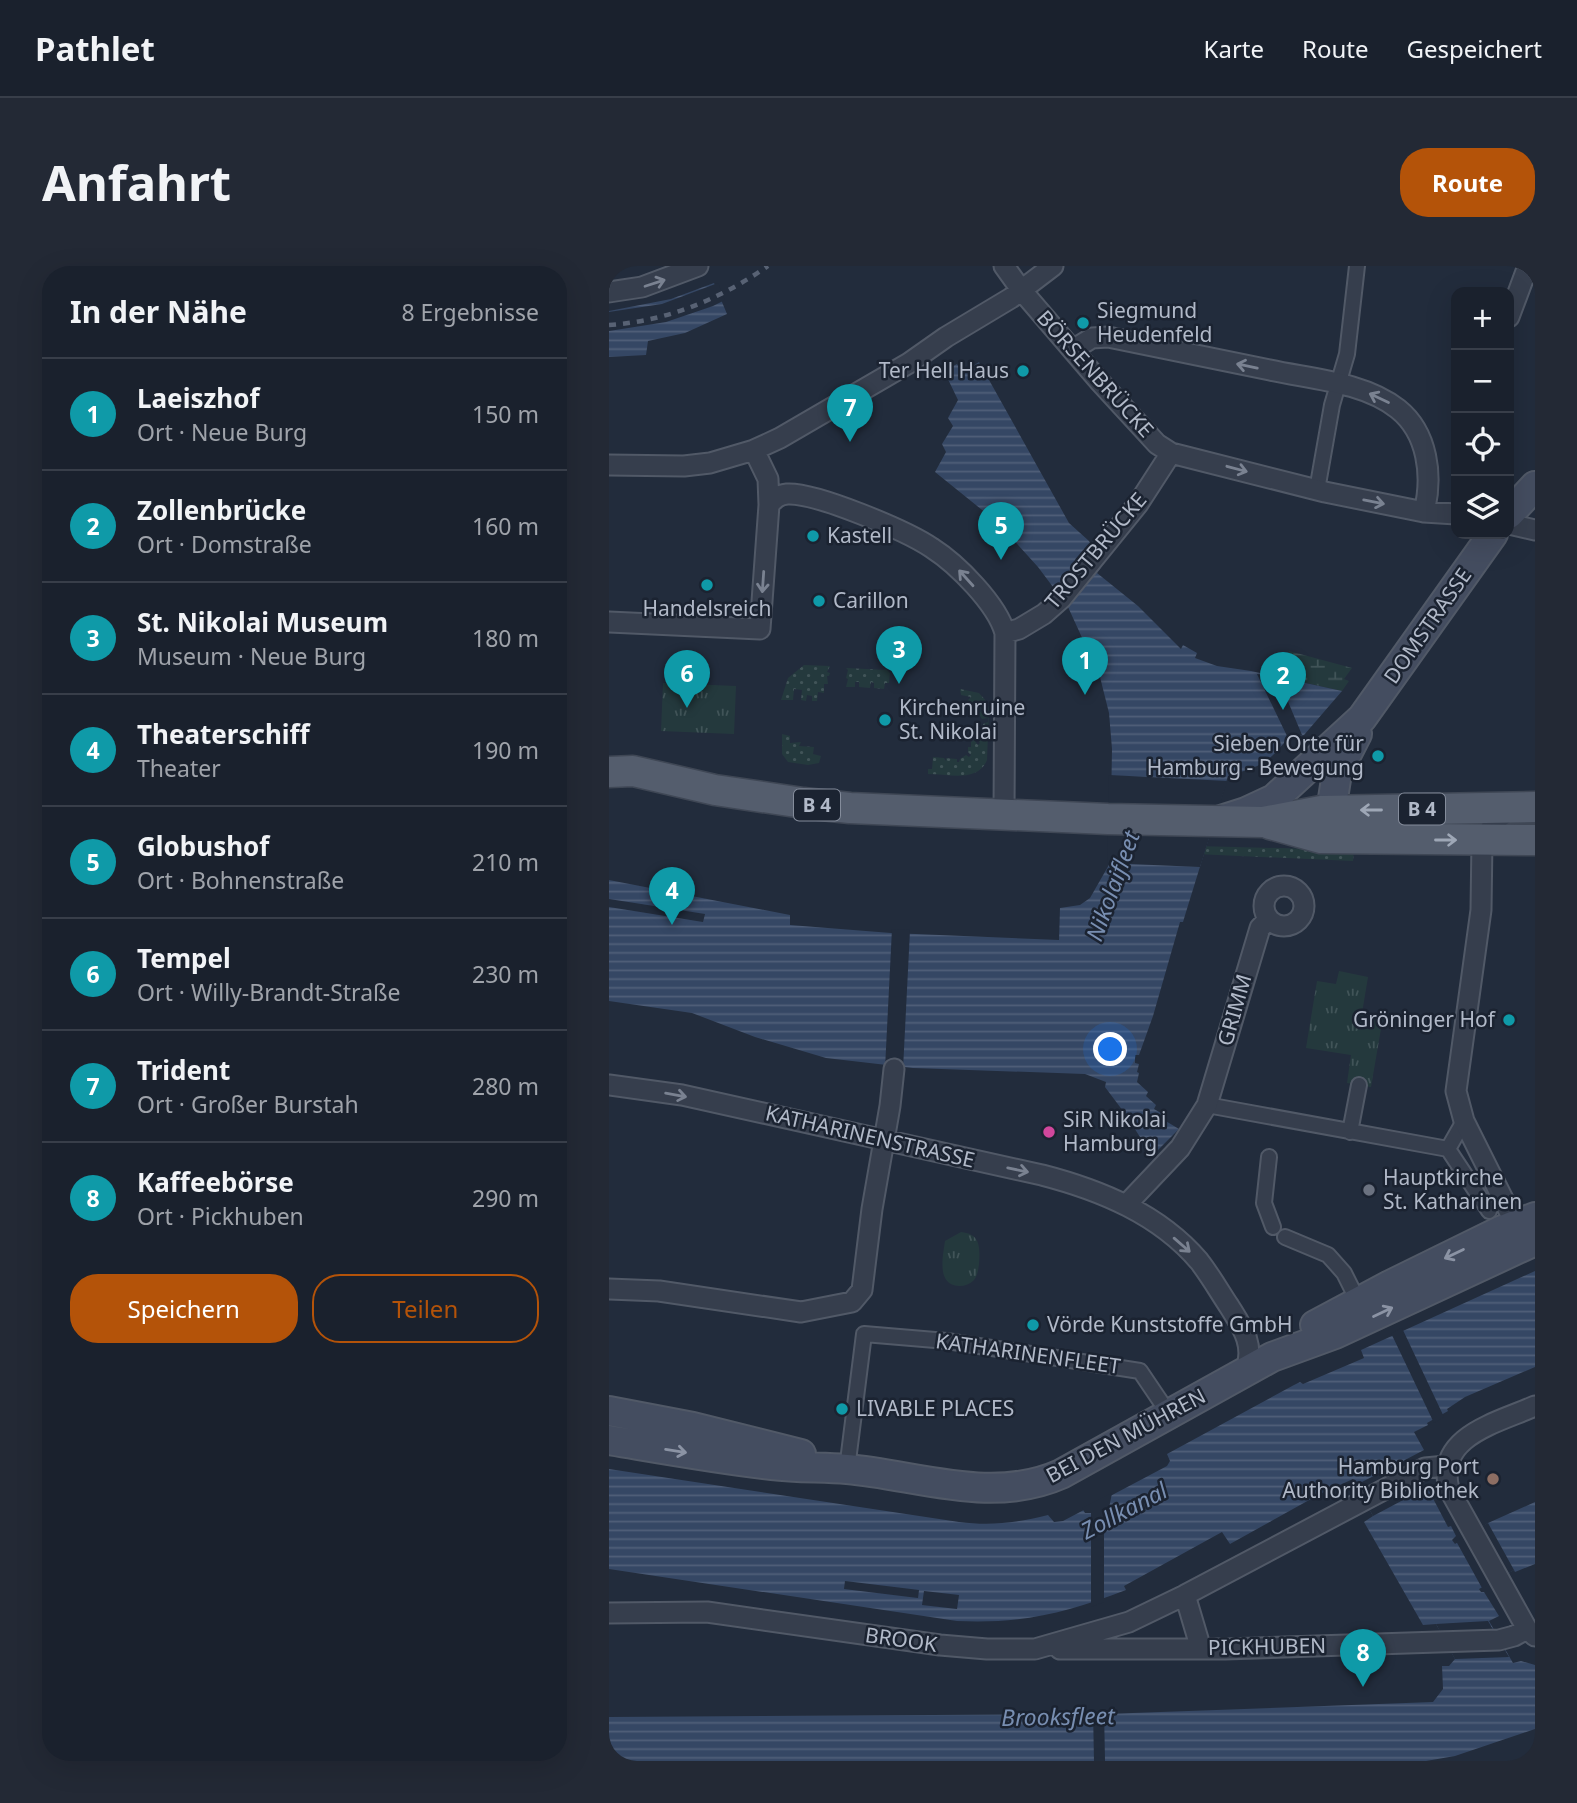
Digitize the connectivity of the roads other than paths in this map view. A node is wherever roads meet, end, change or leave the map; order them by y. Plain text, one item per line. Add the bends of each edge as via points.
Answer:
1 (698, 266) edge
2 (1004, 266) edge
3 (1053, 266) edge
4 (1357, 266) edge
5 (1528, 267) edge
6 (1022, 291) junction
7 (609, 292) edge
8 (1514, 304) edge
9 (1074, 349) junction
10 (1340, 384) junction
11 (754, 450) junction
12 (1171, 453) junction
13 (609, 466) edge
14 (1535, 486) edge
15 (1321, 491) junction
16 (769, 505) junction
17 (1514, 509) edge
18 (1424, 512) junction
19 (1451, 514) edge
20 (1514, 525) edge
21 (1535, 530) edge
22 (1489, 539) edge
23 (609, 622) edge
24 (1005, 633) junction
25 (1362, 718) junction
26 (617, 766) edge
27 (1524, 807) edge
28 (1331, 811) junction
29 (1004, 814) junction
30 (1214, 822) junction
31 (1263, 822) junction
32 (1482, 840) junction
33 (1535, 840) edge
34 (1269, 919) dead end
35 (894, 1069) dead end
36 (609, 1085) edge
37 (1359, 1085) dead end
38 (1207, 1105) junction
39 (1464, 1121) junction
40 (1350, 1132) junction
41 (885, 1140) junction
42 (1448, 1149) junction
43 (1269, 1157) dead end
44 (1126, 1205) junction
45 (1489, 1211) dead end
46 (1273, 1227) dead end
47 (1529, 1228) edge
48 (1285, 1237) dead end
49 (609, 1289) edge
50 (1358, 1301) junction
51 (1272, 1357) junction
52 (1246, 1370) junction
53 (1535, 1406) edge
54 (609, 1411) edge
55 (1169, 1414) junction
56 (609, 1440) edge
57 (1446, 1466) junction
58 (848, 1469) junction
59 (1185, 1595) junction
60 (609, 1613) edge
61 (1531, 1632) edge
62 (1035, 1649) junction
63 (1201, 1649) junction

7 -> 1 street via 642,287
2 - 6 street, BÖRSENBRÜCKE
3 - 6 street
4 - 10 street
5 - 8 street
6 - 9 street, BÖRSENBRÜCKE
6 - 11 street via 909,363
10 -> 9 street via 1108,337 1092,338
9 - 12 street, BÖRSENBRÜCKE via 1149,435
10 - 15 street via 1332,405
18 -> 10 street via 1426,460 1412,423 1381,398
11 - 13 street via 687,466
11 - 16 street via 768,479
12 -> 15 street
12 - 24 street, TROSTBRÜCKE via 1138,504 1061,599 1044,614
14 - 17 main road
15 -> 18 street
16 -> 23 street via 760,629
24 -> 16 street via 1001,620 956,568 903,532 792,494 775,498
18 - 19 street
20 - 21 street
22 - 25 main road, DOMSTRASSE
24 - 29 street
25 - 28 main road, DOMSTRASSE via 1337,773
25 - 30 main road, DOMSTRASSE via 1275,799
26 - 29 main road, B 4 via 715,790 803,803
27 -> 28 main road, B 4
27 - 32 street via 1497,820
28 - 31 main road, B 4
29 - 30 main road, B 4
30 - 31 main road, B 4
31 -> 32 main road, B 4 via 1321,838
32 - 33 main road, B 4
32 - 39 street via 1481,910 1456,1091
34 - 38 street, GRIMM via 1259,928
35 - 41 street
36 -> 41 street, KATHARINENSTRASSE via 682,1095
37 - 40 street
38 - 40 street
38 - 44 street, GRIMM via 1180,1148
39 - 42 street
39 - 47 street
40 - 42 street
41 -> 44 street, KATHARINENSTRASSE via 1064,1181
41 - 49 street via 862,1290 852,1301 801,1312 659,1291
42 - 45 street
43 - 46 street via 1264,1203
44 -> 52 street, KATHARINENSTRASSE via 1183,1244 1201,1264 1244,1331 1249,1352
47 -> 50 main road
51 -> 47 main road via 1335,1334 1506,1255
48 - 50 street via 1328,1255 1344,1273
50 - 51 main road via 1320,1321
51 - 52 main road, BEI DEN MÜHREN
52 - 55 main road, BEI DEN MÜHREN
53 - 57 street via 1466,1438 1453,1450
54 - 58 main road, BEI DEN MÜHREN via 694,1427
55 - 58 main road, BEI DEN MÜHREN via 1061,1474 1032,1485 967,1487
55 - 58 street, KATHARINENFLEET via 1140,1371 947,1341 864,1334
56 -> 58 main road, BEI DEN MÜHREN via 773,1465
57 - 59 street, BROOK via 1430,1466 1411,1475
57 - 61 street via 1449,1489
59 - 62 street, BROOK via 1129,1622
59 - 63 street
60 - 62 street, BROOK via 707,1612 952,1647
61 - 63 street, PICKHUBEN via 1499,1640
62 - 63 street, PICKHUBEN

